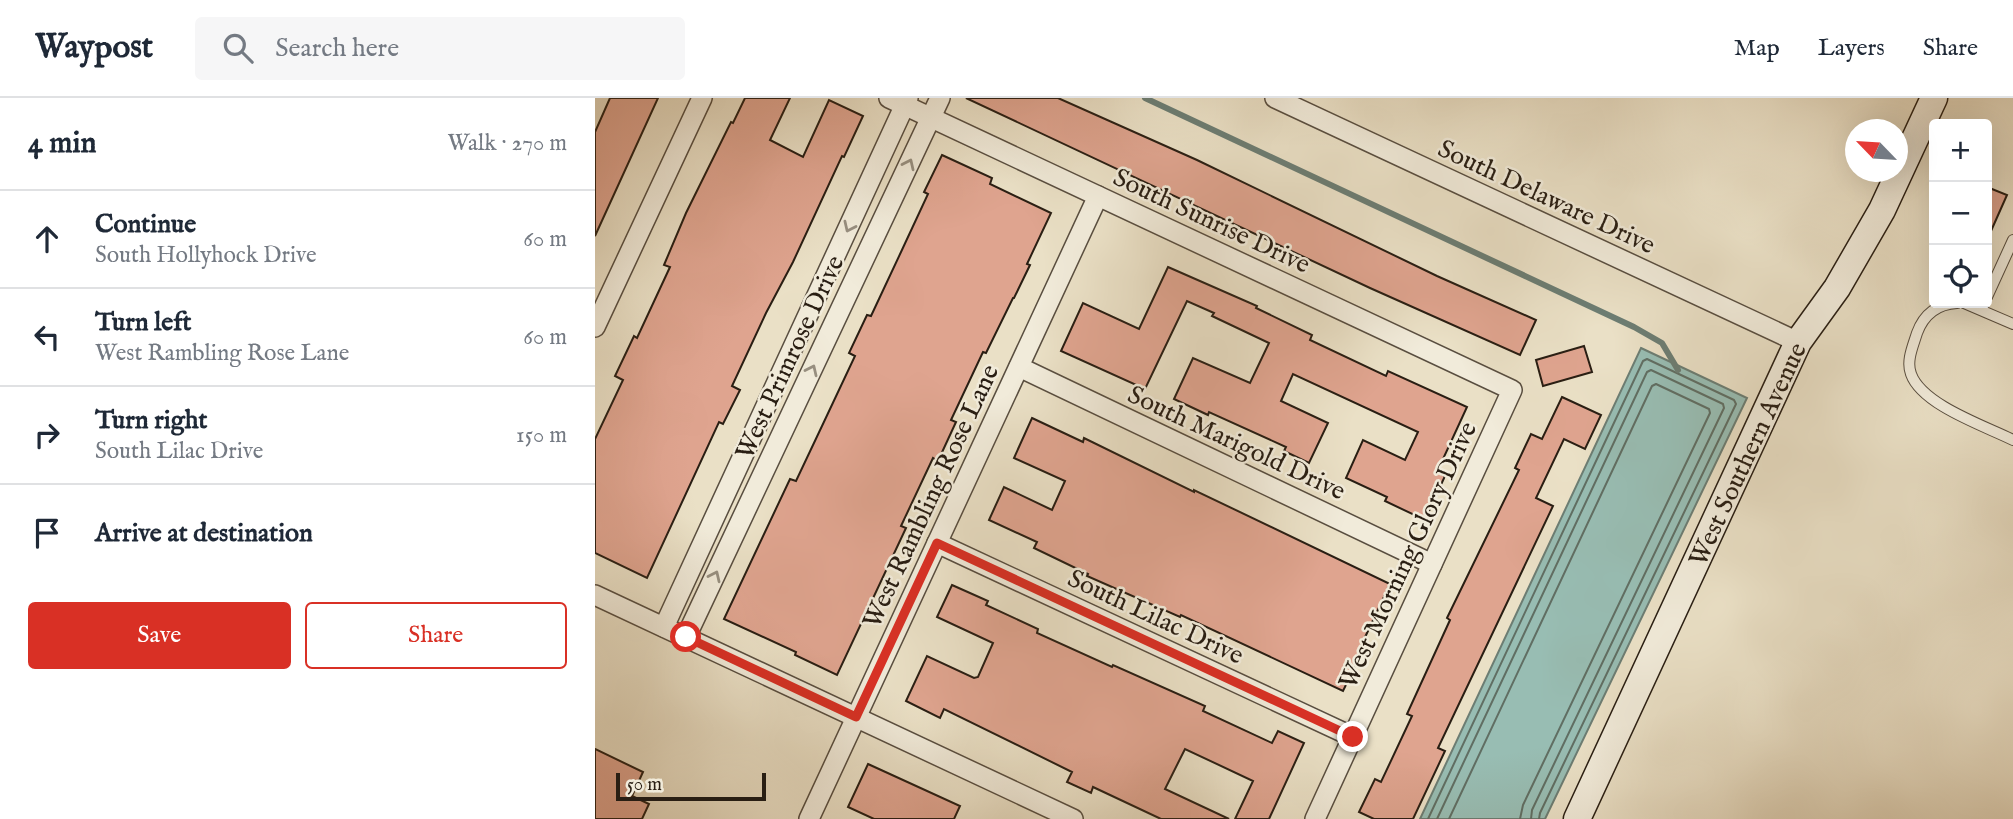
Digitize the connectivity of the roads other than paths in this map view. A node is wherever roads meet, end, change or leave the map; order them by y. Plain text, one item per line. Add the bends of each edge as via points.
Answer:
1 (702, 98) edge
2 (940, 98) edge
3 (1275, 98) edge
4 (1934, 98) edge
5 (901, 100) edge
6 (1310, 106) edge
7 (931, 117) junction
8 (1098, 196) junction
9 (2013, 240) edge
10 (1992, 286) edge
11 (1936, 308) edge
12 (1986, 308) edge
13 (2013, 324) edge
14 (595, 327) edge
15 (1798, 342) junction
16 (1019, 367) junction
17 (1512, 390) joint
18 (2013, 440) edge
19 (937, 543) junction
20 (1432, 564) junction
21 (595, 595) edge
22 (664, 627) junction
23 (686, 637) junction
24 (856, 717) junction
25 (1353, 737) junction
26 (809, 819) edge
27 (1073, 819) edge
28 (1315, 819) edge
29 (1577, 819) edge

1 - 14 street
2 - 7 street, West Primrose Drive
3 - 6 street, South Delaware Drive
4 - 15 main road, West Southern Avenue via 1882,210 1837,288
5 - 7 street, South Sunrise Drive
5 -> 22 street, West Primrose Drive
6 - 15 street, South Delaware Drive
7 - 8 street, South Sunrise Drive
23 -> 7 street, West Primrose Drive
8 - 16 street, West Rambling Rose Lane
8 - 17 street, South Sunrise Drive
9 - 10 lane
11 - 18 lane via 1922,319 1909,356 1910,373 1920,390 1936,403
12 - 13 lane
15 - 29 main road, West Southern Avenue
16 - 19 street, West Rambling Rose Lane
16 - 20 street, South Marigold Drive
17 - 20 street, West Morning Glory Drive
19 - 24 street, West Rambling Rose Lane
19 - 25 street, South Lilac Drive
20 - 25 street, West Morning Glory Drive
21 - 22 street
22 - 23 street
23 - 24 street
24 - 26 street, West Rambling Rose Lane
24 - 27 street
25 - 28 street, West Morning Glory Drive

